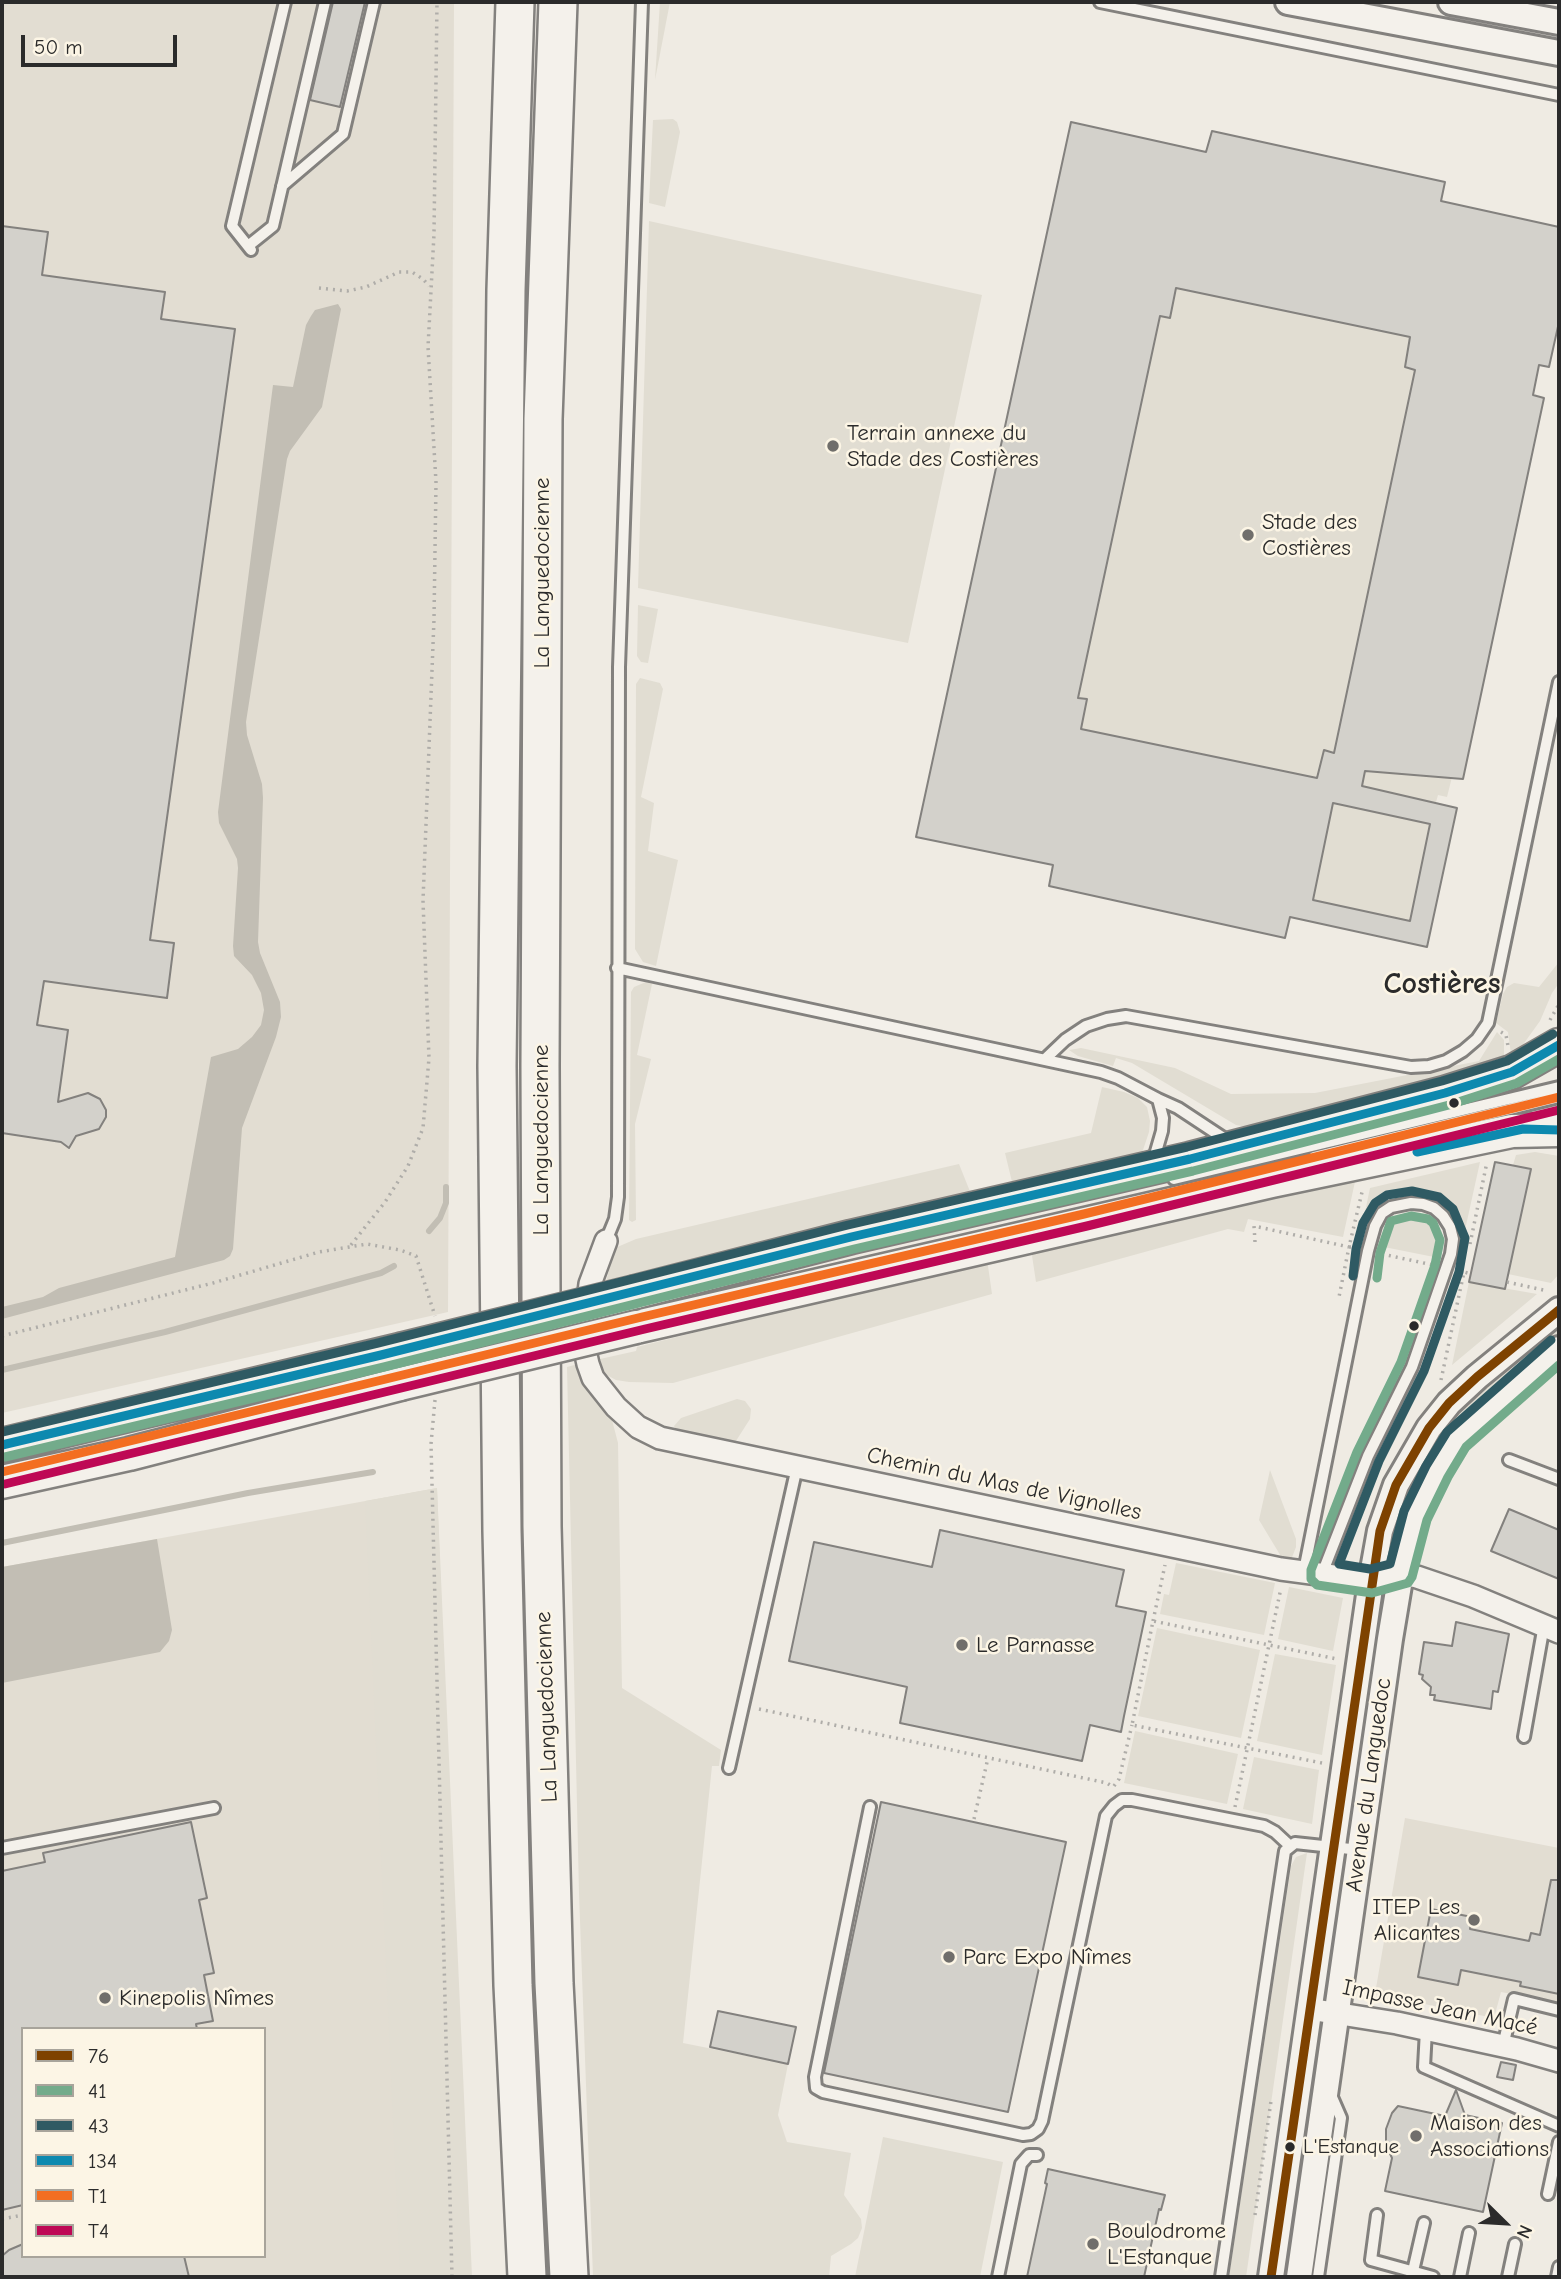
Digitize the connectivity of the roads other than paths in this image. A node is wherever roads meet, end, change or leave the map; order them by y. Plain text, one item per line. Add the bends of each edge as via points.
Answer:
1 (285, 2) edge
2 (325, 2) edge
3 (374, 2) edge
4 (515, 2) edge
5 (558, 2) edge
6 (642, 2) edge
7 (1100, 2) edge
8 (1288, 2) edge
9 (1451, 2) edge
10 (1559, 22) edge
11 (1559, 53) edge
12 (1559, 95) edge
13 (282, 186) junction
14 (1559, 682) edge
15 (1557, 704) edge
16 (617, 968) junction
17 (1559, 1045) edge
18 (1045, 1059) junction
19 (1559, 1066) edge
20 (1559, 1072) edge
21 (1559, 1087) edge
22 (1559, 1097) edge
23 (1158, 1099) junction
24 (1559, 1130) edge
25 (1237, 1146) junction
26 (1151, 1168) junction
27 (606, 1241) joint
28 (1555, 1301) edge
29 (638, 1309) junction
30 (1559, 1349) edge
31 (401, 1368) junction
32 (2, 1445) edge
33 (2, 1459) edge
34 (1508, 1460) dead end
35 (797, 1467) junction
36 (2, 1472) edge
37 (1559, 1479) edge
38 (2, 1482) edge
39 (1304, 1571) junction
40 (1400, 1574) junction
41 (1371, 1581) junction
42 (1552, 1629) edge
43 (1524, 1737) dead end
44 (729, 1768) dead end
45 (870, 1807) dead end
46 (214, 1808) dead end
47 (1289, 1845) junction
48 (1332, 1846) junction
49 (2, 1848) edge
50 (1360, 1850) junction
51 (1309, 2009) junction
52 (1559, 2010) edge
53 (1336, 2013) junction
54 (1426, 2029) junction
55 (1503, 2046) junction
56 (1559, 2061) edge
57 (1326, 2083) junction
58 (1559, 2126) edge
59 (1559, 2142) edge
60 (1037, 2155) dead end
61 (1548, 2194) dead end
62 (1377, 2215) dead end
63 (1424, 2223) dead end
64 (1469, 2233) dead end
65 (1515, 2244) dead end
66 (1559, 2267) edge
67 (1413, 2271) junction
68 (527, 2277) edge
69 (569, 2277) edge
70 (998, 2277) edge
71 (1221, 2277) edge
72 (1271, 2277) edge
73 (1299, 2277) edge
74 (1318, 2277) edge
75 (1433, 2277) edge
76 (1460, 2277) edge
77 (1508, 2277) edge
78 (1557, 2277) edge

1 - 13 lane via 232,226 249,248 273,226
2 - 13 lane
3 - 13 lane via 343,134
4 - 68 highway, La Languedocienne via 506,290 497,1066 511,1916
5 - 69 highway, La Languedocienne via 543,433 540,1065 542,1442 554,1983
6 - 16 lane via 619,667
7 - 12 lane
8 - 11 street
9 - 10 street
14 - 15 lane
15 - 18 lane via 1488,1023 1464,1051 1446,1061 1411,1067 1126,1016 1086,1026
16 - 18 lane
16 - 27 lane via 618,1197
17 - 25 main road via 1512,1072 1456,1090
18 - 23 lane via 1118,1078
19 - 20 main road
21 - 29 lane
22 - 29 lane via 1084,1214
23 - 25 lane
23 - 26 lane via 1162,1131
24 - 29 main road via 1512,1131
25 - 26 main road
26 - 29 main road via 851,1237
27 - 35 street, Chemin du Mas de Vignolles via 590,1284 584,1346 593,1378 616,1407 638,1427 660,1438
28 - 41 street, Avenue du Languedoc via 1429,1428 1391,1497
29 - 31 main road, bridge
30 - 40 street, Avenue du Languedoc via 1457,1439 1415,1516
31 - 32 main road
31 - 33 lane via 368,1367 334,1381
31 - 36 lane via 124,1444
31 - 38 main road via 129,1454
34 - 37 lane
35 - 39 street, Chemin du Mas de Vignolles via 1169,1547
35 - 44 lane
39 - 39 lane via 1376,1226 1391,1207 1423,1204 1443,1216 1450,1227 1451,1254 1412,1367
39 - 41 street, Chemin du Mas de Vignolles
40 - 41 street, Chemin du Mas de Vignolles
40 - 42 street via 1473,1596
40 - 50 street, Avenue du Languedoc
41 - 48 street, Avenue du Languedoc
42 - 43 lane
45 - 47 lane via 816,2088 1023,2135 1031,2134 1042,2122 1106,1816 1114,1806 1132,1800 1265,1826
46 - 49 lane
47 - 48 lane
47 - 71 lane via 1283,1858
48 - 50 lane
48 - 51 street, Avenue du Languedoc
50 - 53 street, Avenue du Languedoc
51 - 53 street, Impasse Jean Macé
51 - 72 street, Avenue du Languedoc
52 - 55 lane via 1514,1999
53 - 54 street, Impasse Jean Macé
53 - 57 street, Avenue du Languedoc
54 - 55 street, Impasse Jean Macé
54 - 58 lane via 1424,2067
55 - 56 street, Impasse Jean Macé
57 - 73 street, Avenue du Languedoc
57 - 74 lane via 1341,2118
59 - 61 lane
60 - 70 lane via 1021,2164
62 - 67 lane via 1371,2260
63 - 67 lane
64 - 76 lane
65 - 77 lane
66 - 78 lane
67 - 75 lane

